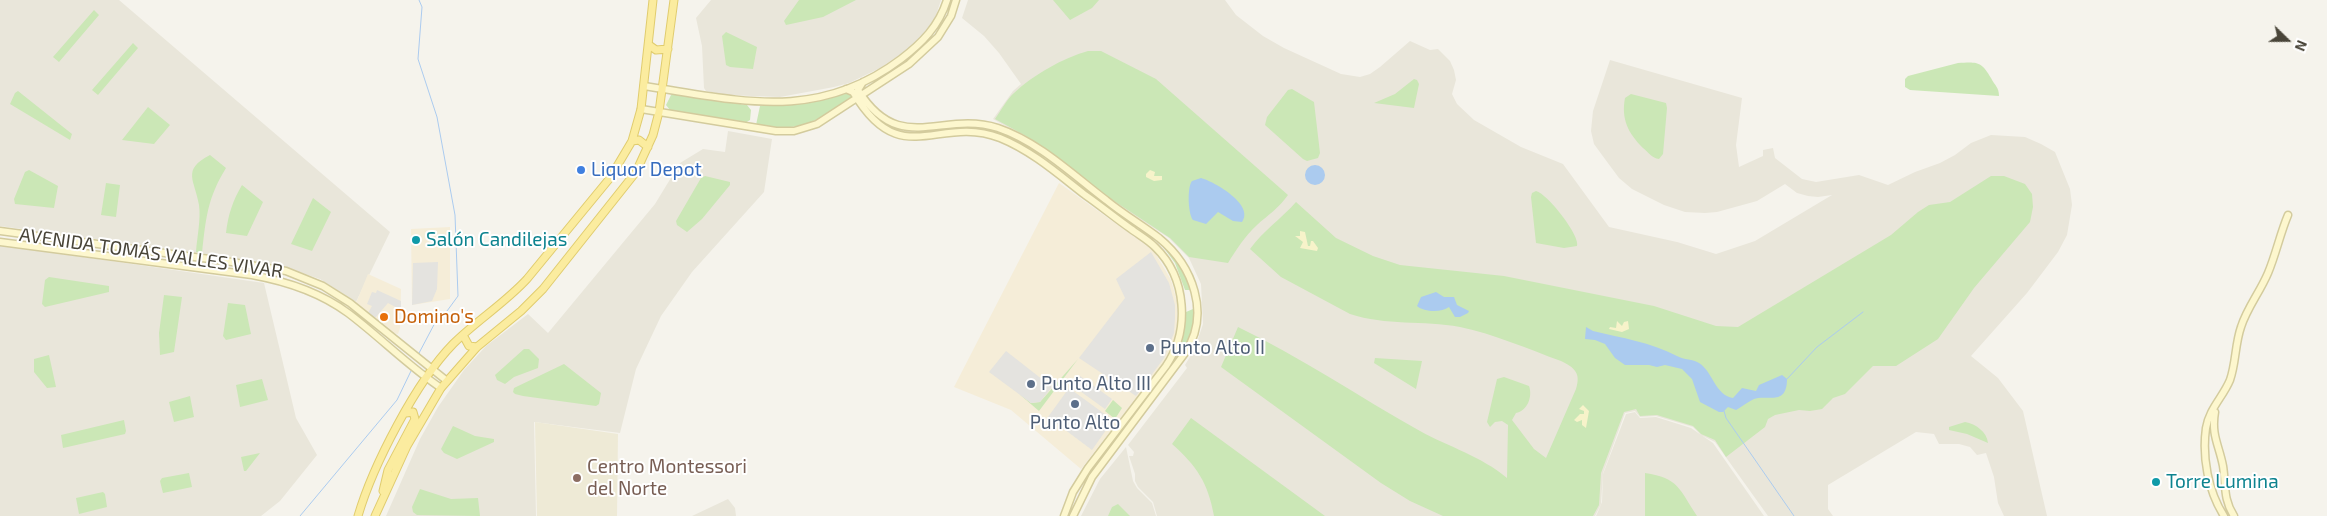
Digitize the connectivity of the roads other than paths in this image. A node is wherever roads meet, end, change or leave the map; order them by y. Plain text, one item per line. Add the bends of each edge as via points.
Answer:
1 (653, 0) edge
2 (674, 0) edge
3 (947, 0) edge
4 (956, 0) edge
5 (649, 45) junction
6 (668, 48) junction
7 (863, 82) junction
8 (644, 86) junction
9 (663, 89) junction
10 (846, 89) junction
11 (869, 90) junction
12 (859, 97) junction
13 (848, 104) junction
14 (869, 105) junction
15 (861, 106) junction
16 (641, 109) junction
17 (659, 112) junction
18 (632, 141) junction
19 (648, 147) junction
20 (2288, 215) dead end
21 (0, 231) edge
22 (0, 242) edge
23 (463, 335) junction
24 (477, 347) junction
25 (428, 368) junction
26 (426, 378) junction
27 (447, 381) junction
28 (442, 388) junction
29 (1145, 399) junction
30 (2216, 403) junction
31 (406, 413) junction
32 (2205, 449) junction
33 (2218, 451) junction
34 (2224, 478) junction
35 (2210, 482) junction
36 (383, 496) junction
37 (358, 516) edge
38 (375, 516) edge
39 (1064, 516) edge
40 (1073, 516) edge
41 (2224, 516) edge
42 (2234, 516) edge

1 - 5 main road
2 - 6 main road
3 - 7 main road via 937,23 918,45
4 - 11 main road via 947,24 931,44 909,64
5 - 6 main road via 656,50
5 - 8 main road
6 - 9 main road
7 - 10 main road
7 - 12 main road via 858,90
8 - 9 main road
8 - 16 main road
9 - 10 main road via 721,99 776,103 801,101
9 - 17 main road
10 - 12 main road
11 - 12 main road
11 - 14 main road
12 - 13 main road
12 - 14 main road
12 - 15 main road
13 - 15 main road
13 - 17 main road via 817,124 787,132
14 - 29 main road via 889,121 904,127 918,129 974,123 1016,135 1166,244 1183,264 1193,283 1196,324 1188,348
15 - 29 main road via 880,126 907,136 969,132 1006,141 1036,158 1155,246 1176,279 1181,328 1171,358
16 - 17 main road
16 - 18 main road
17 - 19 main road
18 - 19 main road via 639,140
18 - 23 main road via 610,178 527,279
19 - 24 main road via 630,182 542,289
20 - 30 main road via 2268,272 2245,316 2230,379
21 - 25 main road, AVENIDA TOMÁS VALLES VIVAR via 286,272 332,291 360,310
22 - 26 main road, AVENIDA TOMÁS VALLES VIVAR via 278,281 337,306
23 - 24 main road via 469,346
23 - 25 main road
24 - 27 main road
25 - 26 main road
25 - 27 main road, AVENIDA TOMÁS VALLES VIVAR
26 - 28 main road, AVENIDA TOMÁS VALLES VIVAR
26 - 31 main road
27 - 28 main road
28 - 36 main road via 418,426
29 - 39 main road via 1088,468
29 - 40 main road via 1092,477
30 - 32 main road via 2206,427
30 - 33 main road via 2213,432
31 - 36 main road via 414,412 415,418 388,470
31 - 37 main road via 379,462
32 - 33 main road
32 - 35 main road
33 - 34 main road
34 - 35 main road
34 - 42 main road via 2226,502
35 - 41 main road
36 - 38 main road

